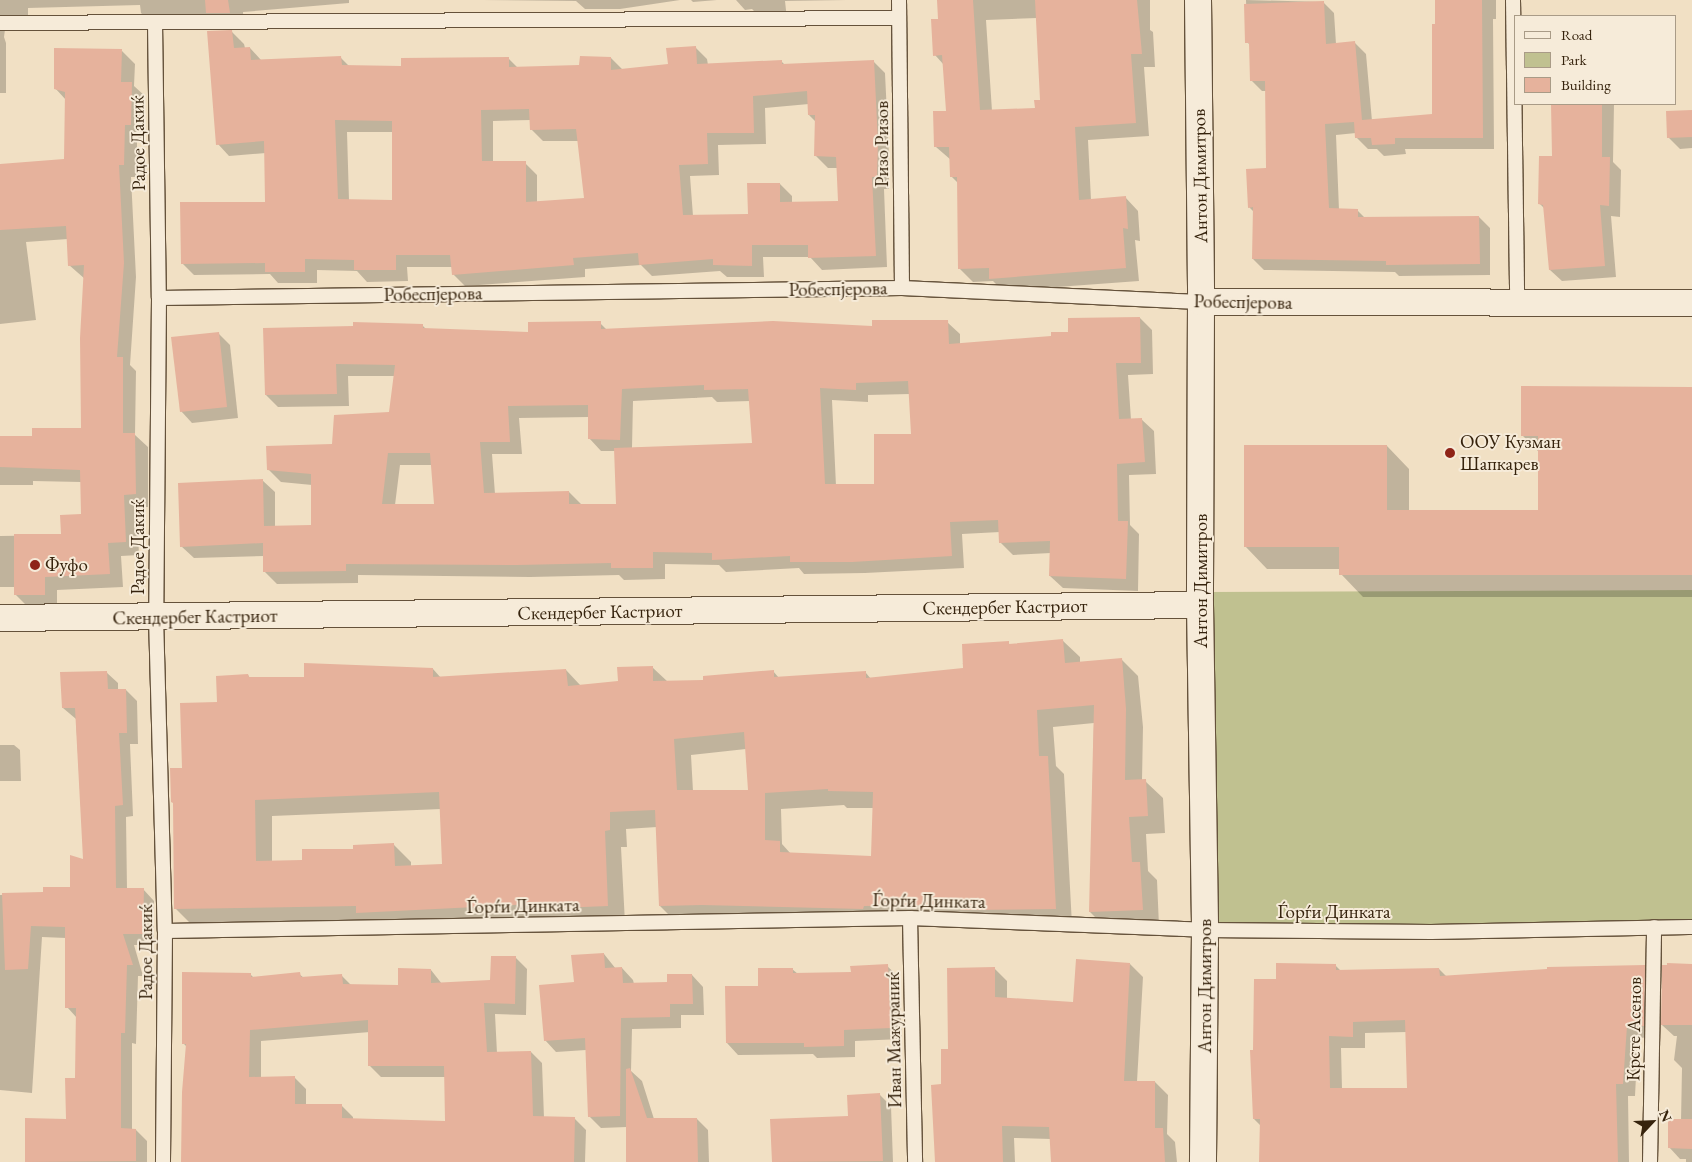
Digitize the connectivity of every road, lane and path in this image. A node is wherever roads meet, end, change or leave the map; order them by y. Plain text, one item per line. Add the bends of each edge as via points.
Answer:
1 (899, 0) edge
2 (1198, 0) edge
3 (1513, 0) edge
4 (899, 18) junction
5 (155, 22) junction
6 (0, 23) edge
7 (1514, 76) edge
8 (1514, 105) edge
9 (902, 288) junction
10 (159, 298) junction
11 (1201, 302) junction
12 (1517, 303) junction
13 (1692, 303) edge
14 (1200, 605) junction
15 (156, 617) junction
16 (0, 618) edge
17 (910, 918) junction
18 (1654, 927) junction
19 (1692, 927) edge
20 (165, 930) junction
21 (1205, 930) junction
22 (163, 1162) edge
23 (915, 1162) edge
24 (1204, 1162) edge
25 (1650, 1162) edge

1 - 4 lane, Ризо Ризов
2 - 11 street, Антон Димитров
3 - 7 lane
4 - 5 lane
4 - 9 lane, Ризо Ризов
5 - 6 lane
5 - 10 lane, Радое Дакиќ
8 - 12 lane
9 - 10 lane, Робеспјерова
9 - 11 lane, Робеспјерова
10 - 15 lane, Радое Дакиќ
11 - 12 street, Робеспјерова
11 - 14 street, Антон Димитров
12 - 13 street, Робеспјерова
14 - 15 street, Скендербег Кастриот
14 - 21 street, Антон Димитров
15 - 16 street, Скендербег Кастриот
15 - 20 lane, Радое Дакиќ
17 - 20 lane, Ѓорѓи Динката
17 - 21 lane, Ѓорѓи Динката
17 - 23 lane, Иван Мажураниќ
18 - 19 lane, Ѓорѓи Динката
18 - 21 lane, Ѓорѓи Динката via 1431,932
18 - 25 lane, Крсте Асенов
20 - 22 lane, Радое Дакиќ
21 - 24 street, Антон Димитров

